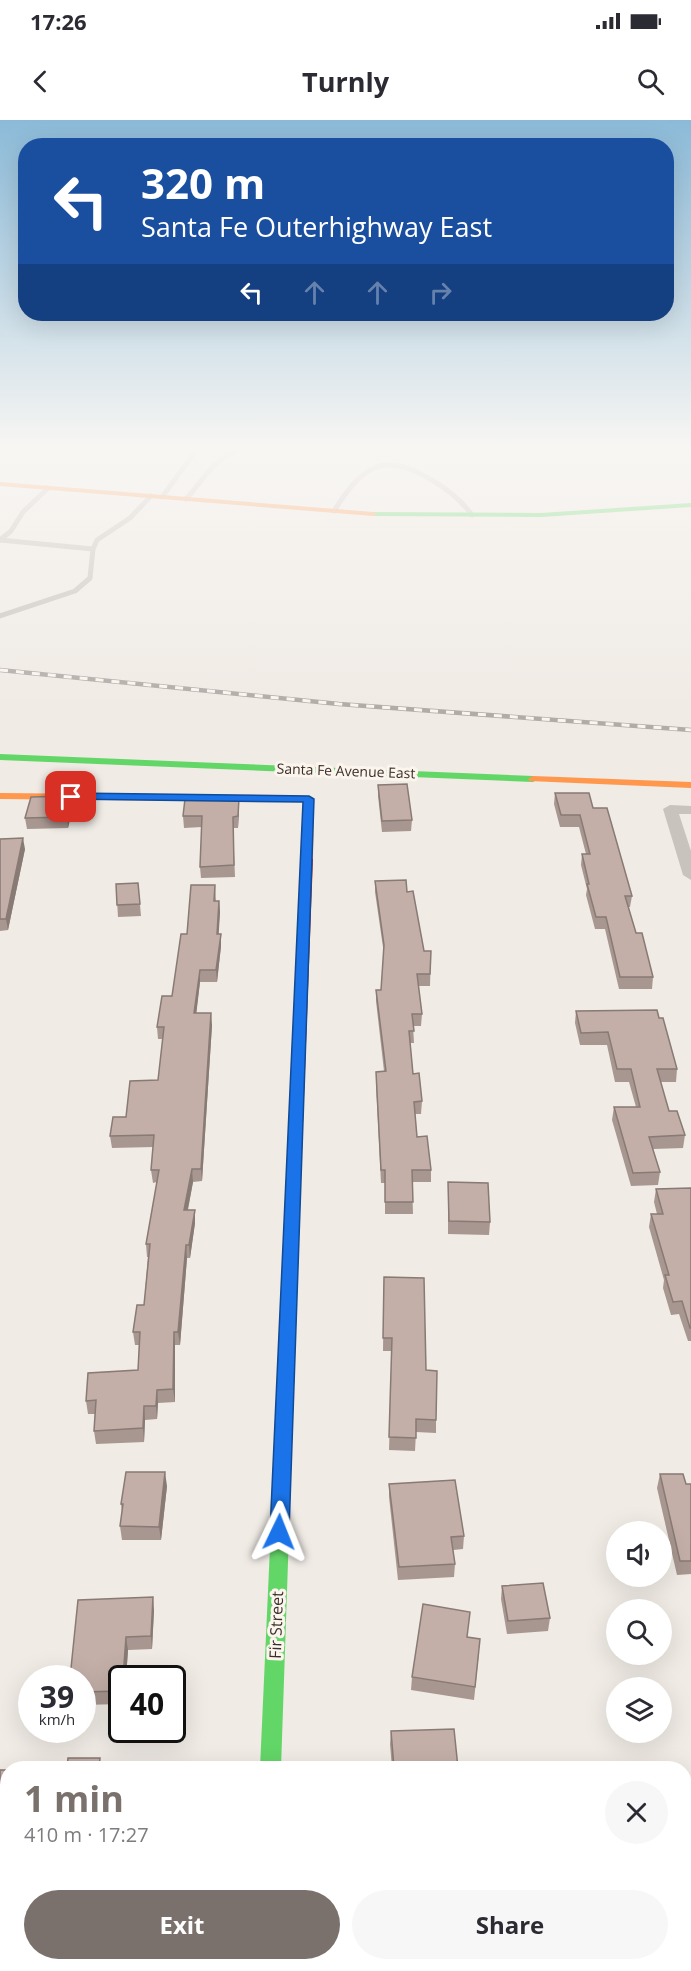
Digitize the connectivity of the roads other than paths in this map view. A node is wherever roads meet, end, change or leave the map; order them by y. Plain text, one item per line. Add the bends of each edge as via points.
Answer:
1 (7, 534) edge
2 (105, 534) edge
3 (93, 549) junction
4 (0, 616) edge
5 (0, 757) edge
6 (691, 785) edge
7 (0, 796) edge
8 (691, 810) edge
9 (691, 875) edge
10 (270, 1761) edge

1 - 3 lane via 0,540
2 - 3 lane
3 - 4 lane via 90,578 75,591
5 - 6 street, Santa Fe Avenue East
7 - 10 street, Fir Street via 309,799
8 - 9 street via 670,809

